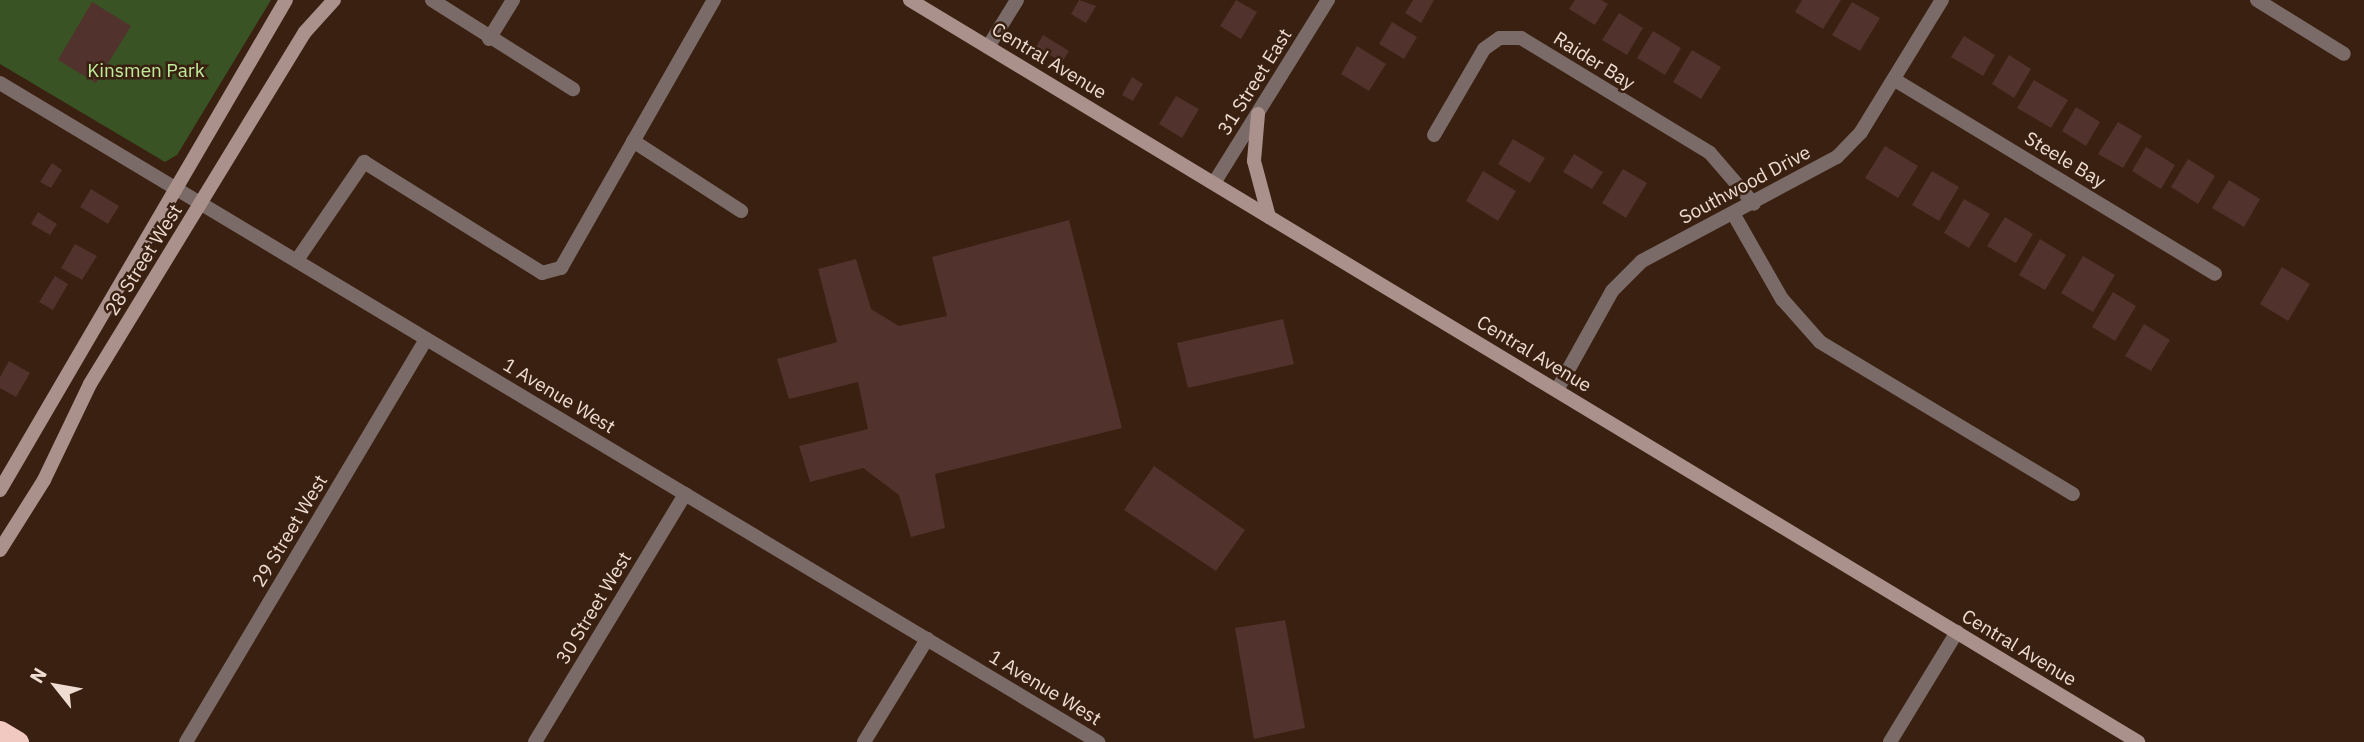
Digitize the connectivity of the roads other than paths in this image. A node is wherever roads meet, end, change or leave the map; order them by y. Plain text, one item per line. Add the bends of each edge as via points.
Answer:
1 (286, 0) edge
2 (334, 0) edge
3 (432, 0) edge
4 (513, 0) edge
5 (714, 0) edge
6 (910, 0) edge
7 (1017, 0) edge
8 (1328, 0) edge
9 (1942, 0) edge
10 (2257, 0) edge
11 (489, 39) junction
12 (988, 47) junction
13 (2344, 54) dead end
14 (1895, 80) junction
15 (0, 83) edge
16 (573, 89) dead end
17 (1258, 114) junction
18 (1434, 135) dead end
19 (633, 141) junction
20 (1214, 184) junction
21 (173, 187) junction
22 (201, 203) junction
23 (1754, 204) junction
24 (741, 211) dead end
25 (1734, 215) junction
26 (1269, 217) junction
27 (297, 260) junction
28 (2215, 274) dead end
29 (426, 339) junction
30 (1556, 390) junction
31 (0, 490) edge
32 (685, 494) junction
33 (2073, 494) dead end
34 (0, 550) edge
35 (1957, 632) junction
36 (927, 639) junction
37 (0, 731) edge
38 (18, 742) edge
39 (186, 742) edge
40 (535, 742) edge
41 (864, 742) edge
42 (1098, 742) edge
43 (1890, 742) edge
44 (2138, 742) edge

1 - 21 street, 28 Street West
2 - 22 street, 28 Street West via 305,32
3 - 11 street
4 - 11 street
5 - 19 street
6 - 12 street, Central Avenue
7 - 12 street
8 - 17 street, 31 Street East
9 - 14 street, Southwood Drive
10 - 13 street
11 - 16 street
12 - 20 street, Central Avenue
14 - 23 street, Southwood Drive via 1861,132 1837,157
14 - 28 street, Steele Bay
15 - 21 street, 1 Avenue West
17 - 20 street, 31 Street East
17 - 26 street via 1254,161
18 - 23 street, Raider Bay via 1484,49 1500,37 1521,38 1710,153
19 - 24 street
19 - 27 street via 561,268 542,274 364,162
20 - 26 street, Central Avenue
21 - 22 street, 1 Avenue West
21 - 31 street, 28 Street West
22 - 27 street, 1 Avenue West
22 - 34 street, 28 Street West via 90,384 44,480
23 - 25 street, Southwood Drive
25 - 30 street, Southwood Drive via 1642,261 1612,291
25 - 33 street via 1782,299 1820,342
26 - 30 street, Central Avenue
27 - 29 street, 1 Avenue West
29 - 32 street, 1 Avenue West
29 - 39 street, 29 Street West
30 - 35 street, Central Avenue
32 - 36 street, 1 Avenue West
32 - 40 street, 30 Street West
35 - 43 street
35 - 44 street, Central Avenue
36 - 41 street
36 - 42 street, 1 Avenue West
37 - 38 highway

